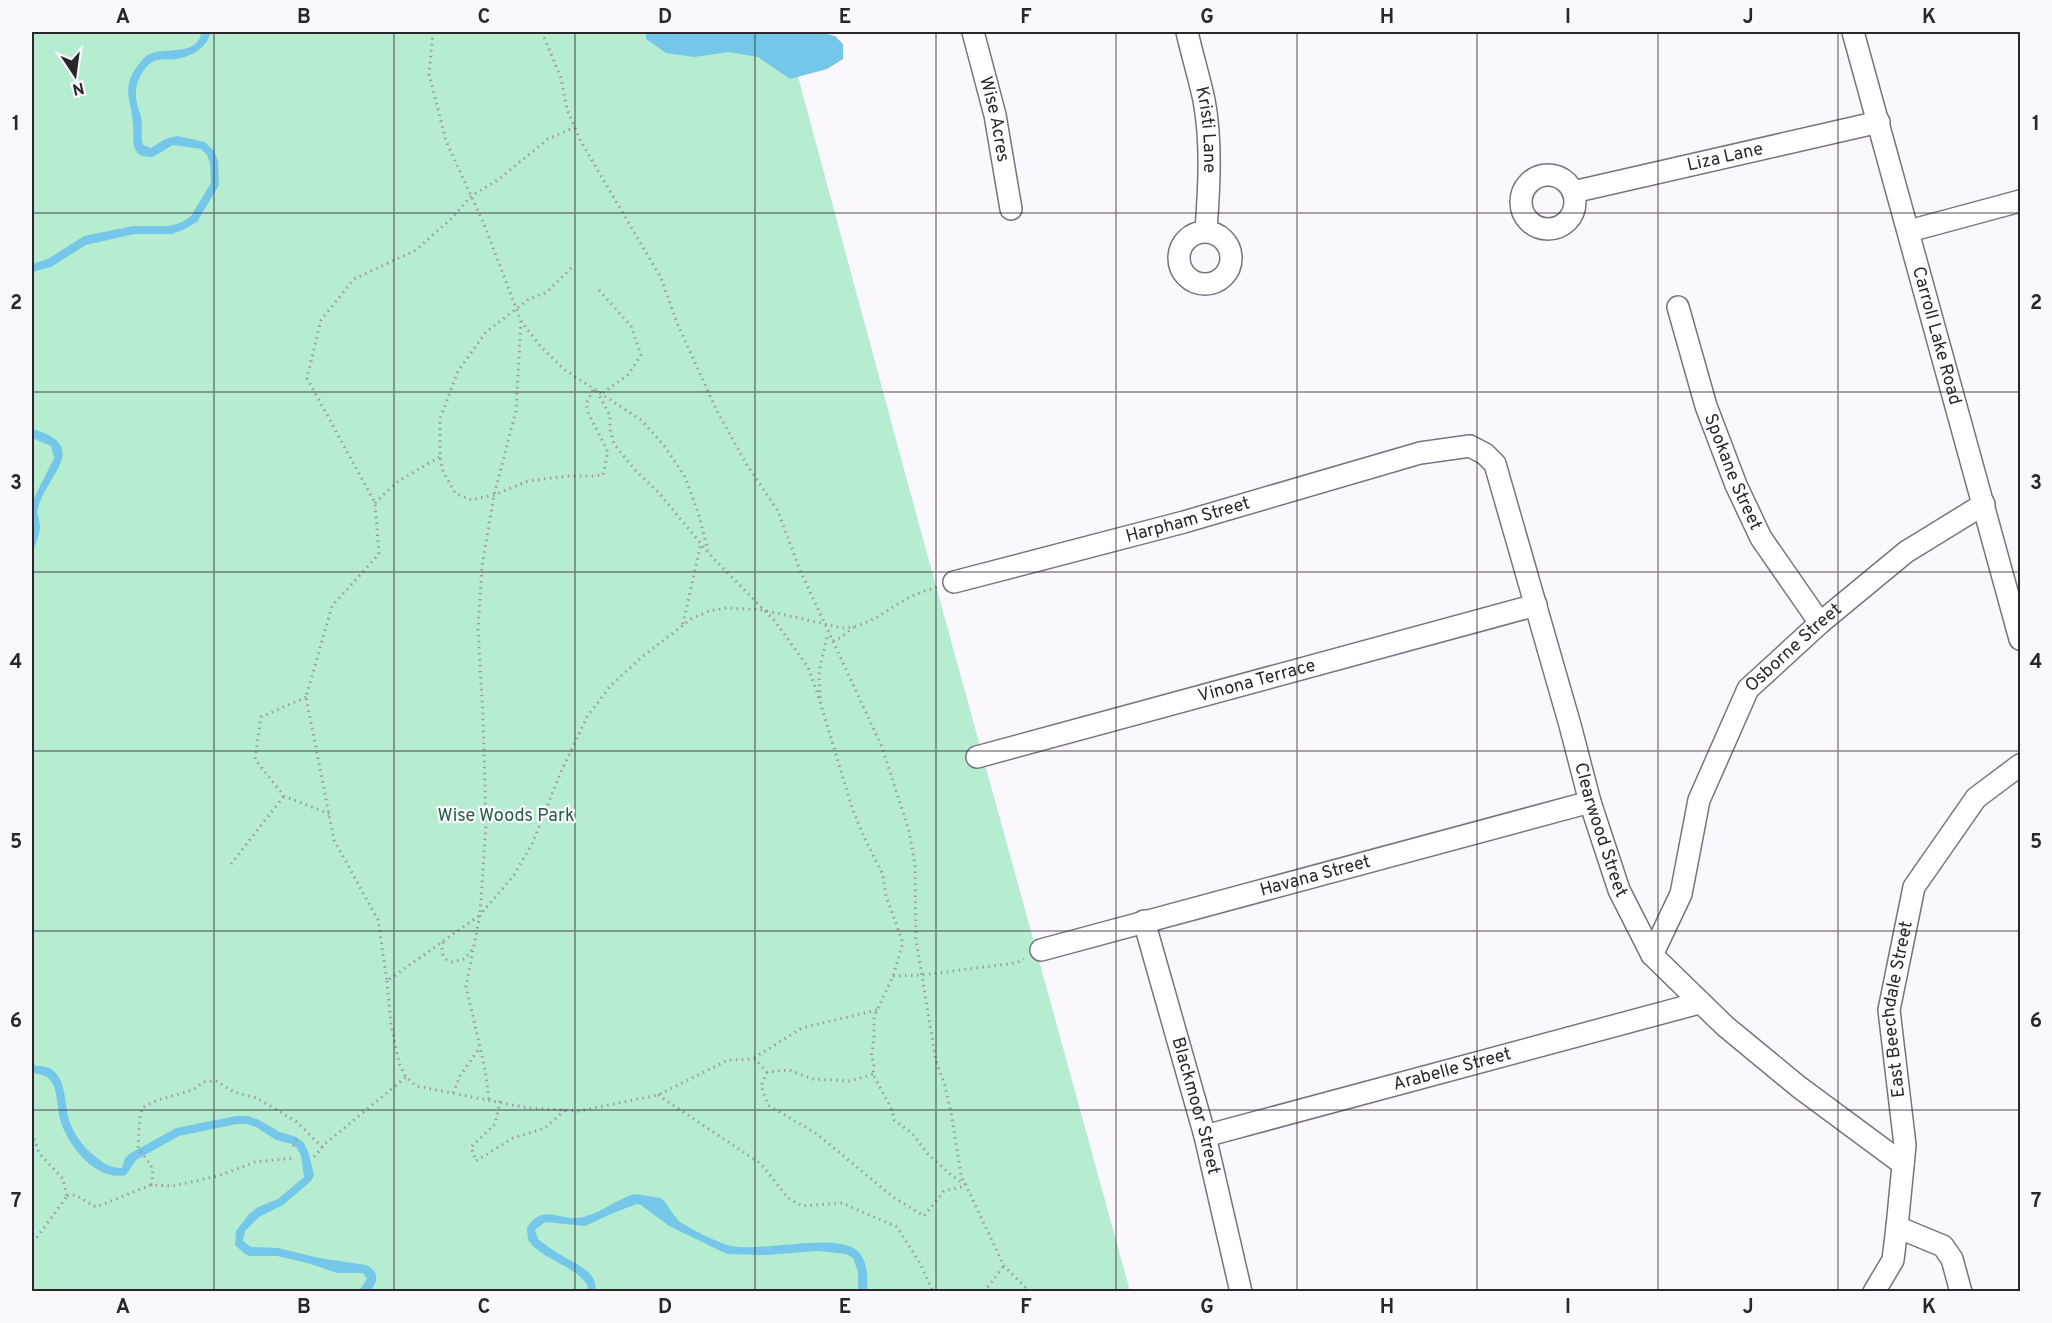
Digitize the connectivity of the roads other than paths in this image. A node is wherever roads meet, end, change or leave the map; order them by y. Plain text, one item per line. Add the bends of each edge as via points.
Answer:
1 (973, 32) edge
2 (1187, 32) edge
3 (1853, 32) edge
4 (1879, 122) junction
5 (1572, 192) dead end
6 (2020, 201) edge
7 (1011, 209) dead end
8 (1206, 231) dead end
9 (1910, 231) junction
10 (1678, 307) dead end
11 (1420, 453) joint
12 (1984, 504) junction
13 (954, 582) road end
14 (1536, 605) junction
15 (1820, 622) junction
16 (2020, 639) edge
17 (977, 757) dead end
18 (2020, 765) edge
19 (1590, 802) junction
20 (1143, 921) junction
21 (1041, 950) road end
22 (1652, 955) junction
23 (1699, 1003) junction
24 (1205, 1136) junction
25 (1903, 1164) junction
26 (1897, 1227) junction
27 (1241, 1292) edge
28 (1874, 1292) edge
29 (1961, 1292) edge

1 - 7 street, Wise Acres via 995,115
2 - 8 street, Kristi Lane via 1204,101 1208,141
3 - 4 street, Carroll Lake Road
4 - 5 street, Liza Lane
4 - 9 street, Carroll Lake Road
6 - 9 street
9 - 12 street, Carroll Lake Road
10 - 15 street, Spokane Street via 1706,406 1737,485 1761,538
11 - 13 street, Harpham Street via 1184,522
11 - 14 street, Clearwood Street via 1470,446 1495,464
12 - 15 street, Osborne Street via 1906,552
12 - 16 street, Carroll Lake Road
14 - 17 street, Vinona Terrace
14 - 19 street, Clearwood Street
15 - 22 street, Osborne Street via 1748,689 1699,800 1682,894
18 - 25 street, East Beechdale Street via 1976,798 1914,887 1889,1010 1905,1145
19 - 20 street, Havana Street
19 - 22 street, Clearwood Street via 1619,890
20 - 21 street, Havana Street
20 - 24 street, Blackmoor Street
22 - 23 street, Clearwood Street
23 - 24 street, Arabelle Street
23 - 25 street, Clearwood Street via 1799,1087
24 - 27 street, Blackmoor Street
25 - 26 street, East Beechdale Street
26 - 28 street, East Beechdale Street via 1893,1260
26 - 29 street via 1943,1246 1952,1259

